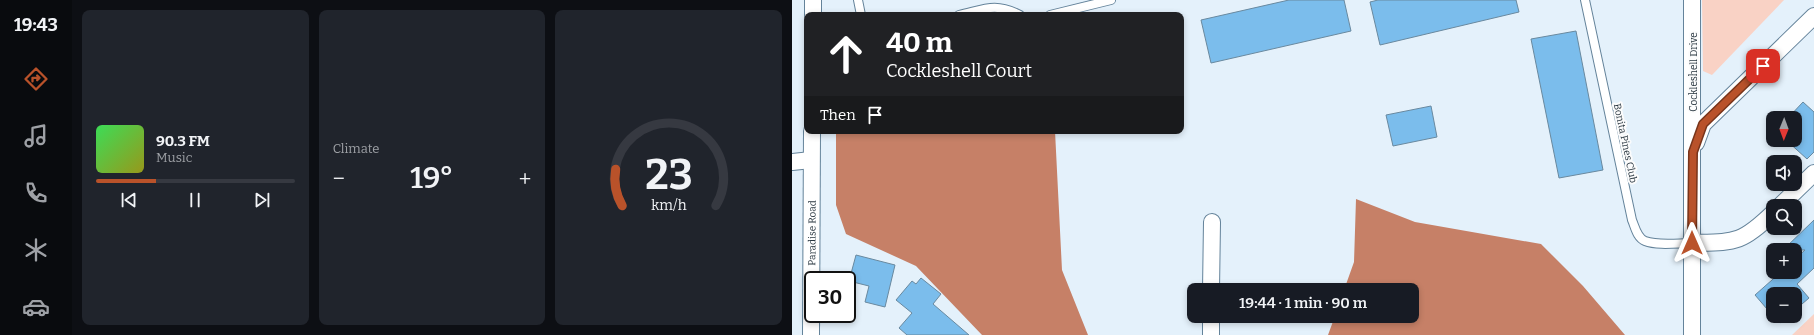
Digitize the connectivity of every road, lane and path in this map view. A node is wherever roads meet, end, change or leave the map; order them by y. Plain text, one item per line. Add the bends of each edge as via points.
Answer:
1 (813, 0) edge
2 (858, 0) edge
3 (1111, 0) edge
4 (1585, 0) edge
5 (1692, 0) edge
6 (1005, 4) edge
7 (813, 12) edge
8 (860, 12) edge
9 (972, 12) edge
10 (1016, 12) edge
11 (1062, 12) edge
12 (1814, 16) edge
13 (812, 134) edge
14 (1693, 152) junction
15 (811, 160) junction
16 (792, 162) edge
17 (1814, 173) edge
18 (1787, 199) edge
19 (1766, 220) edge
20 (1212, 222) dead end
21 (1692, 243) junction
22 (1211, 283) edge
23 (1211, 323) edge
24 (811, 335) edge
25 (1211, 335) edge
26 (1692, 335) edge

1 - 7 street
2 - 8 lane
3 - 11 lane
4 - 21 lane, Bonita Pines Club via 1636,232 1644,240
5 - 14 street, Cockleshell Drive
6 - 9 lane
6 - 10 lane
12 - 14 street via 1703,124
13 - 15 street, Paradise Road
14 - 21 street, Cockleshell Drive
15 - 16 street
15 - 24 street, Paradise Road
17 - 18 street
19 - 21 street via 1754,232 1741,239
20 - 22 street
21 - 26 street, Cockleshell Drive
23 - 25 street

